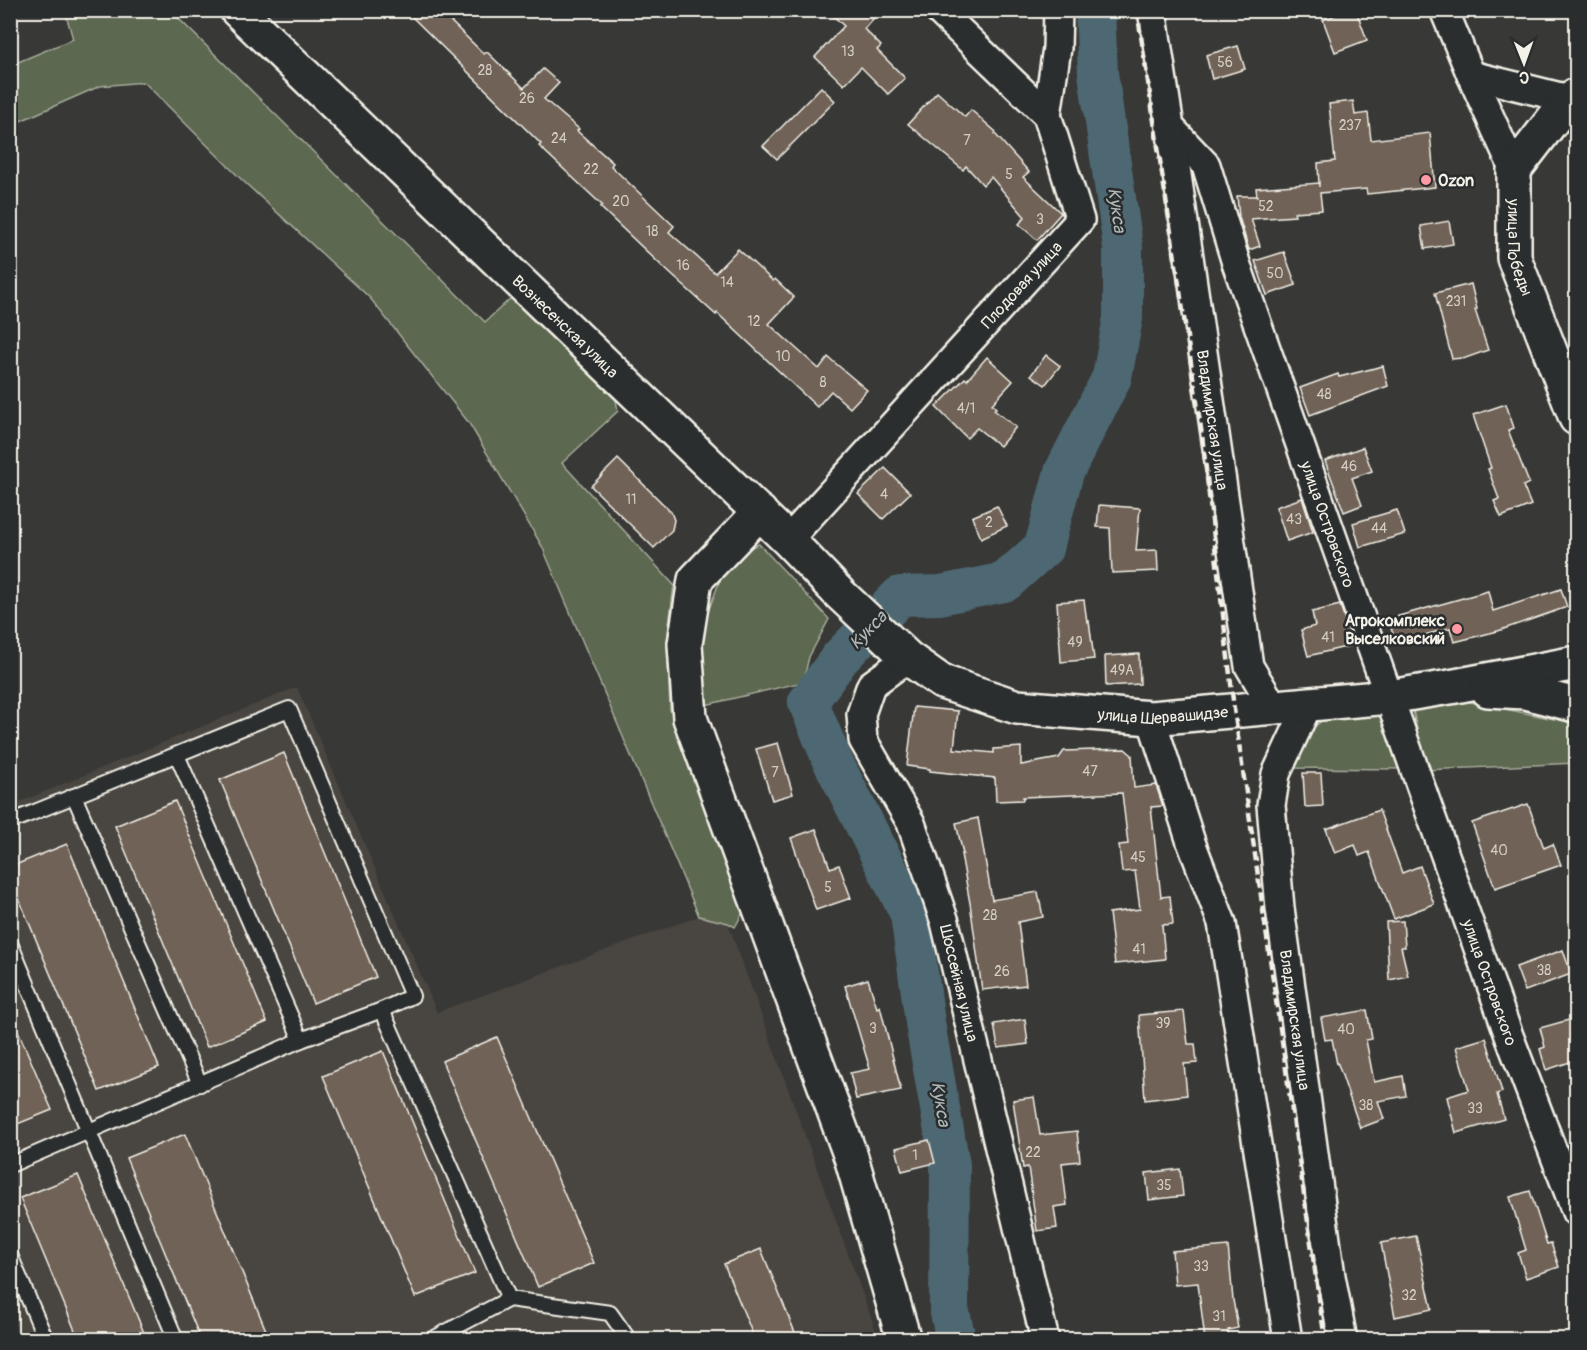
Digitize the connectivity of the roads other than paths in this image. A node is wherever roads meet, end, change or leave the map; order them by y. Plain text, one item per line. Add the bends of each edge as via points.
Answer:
1 (237, 10) edge
2 (938, 10) edge
3 (1058, 10) edge
4 (1152, 10) edge
5 (1444, 10) edge
6 (1471, 75) junction
7 (1573, 97) edge
8 (1047, 116) junction
9 (1170, 127) junction
10 (1514, 170) junction
11 (1576, 417) edge
12 (760, 512) junction
13 (788, 540) junction
14 (900, 651) junction
15 (1576, 663) edge
16 (1450, 687) junction
17 (1389, 697) junction
18 (1309, 704) junction
19 (1576, 705) edge
20 (1273, 706) junction
21 (1151, 718) junction
22 (177, 754) junction
23 (74, 796) junction
24 (10, 822) edge
25 (10, 943) edge
26 (382, 1010) junction
27 (301, 1040) junction
28 (200, 1084) junction
29 (90, 1132) junction
30 (10, 1165) edge
31 (1576, 1212) edge
32 (10, 1255) edge
33 (509, 1299) junction
34 (46, 1340) edge
35 (176, 1340) edge
36 (431, 1340) edge
37 (629, 1340) edge
38 (904, 1340) edge
39 (1044, 1340) edge
40 (1288, 1340) edge
41 (1343, 1340) edge

1 - 12 street, Вознесенская улица
2 - 8 street, Плодовая улица
3 - 8 street
4 - 9 street
5 - 6 street, улица Победы
6 - 7 street
6 - 10 street, улица Победы
7 - 10 street
8 - 13 street, Плодовая улица via 1080,220
9 - 17 street, улица Островского via 1206,165 1236,263
9 - 20 street, Владимирская улица via 1249,666
10 - 11 street, улица Победы via 1514,258
12 - 13 street, Вознесенская улица
12 - 38 street via 695,580 685,644 690,718 851,1157
13 - 14 street, Вознесенская улица
14 - 21 street, улица Шервашидзе via 942,681 1017,707
14 - 39 street, Шоссейная улица via 871,685 861,714 863,740 911,823 945,922
15 - 16 street, улица Шервашидзе
16 - 17 street, улица Шервашидзе
16 - 19 street, улица Шервашидзе via 1525,693
17 - 18 street, улица Шервашидзе
17 - 31 street, улица Островского
18 - 20 street, улица Шервашидзе
18 - 41 street, Владимирская улица via 1276,774 1271,805 1280,908
20 - 21 street, улица Шервашидзе
21 - 40 street via 1221,923
22 - 23 lane
22 - 26 lane via 289,709 412,996
22 - 27 lane
23 - 24 lane
23 - 28 lane
25 - 29 lane
26 - 27 lane
26 - 33 lane
27 - 28 lane
28 - 29 lane
29 - 30 lane
29 - 35 lane
32 - 34 lane
33 - 36 lane
33 - 37 lane via 610,1313

